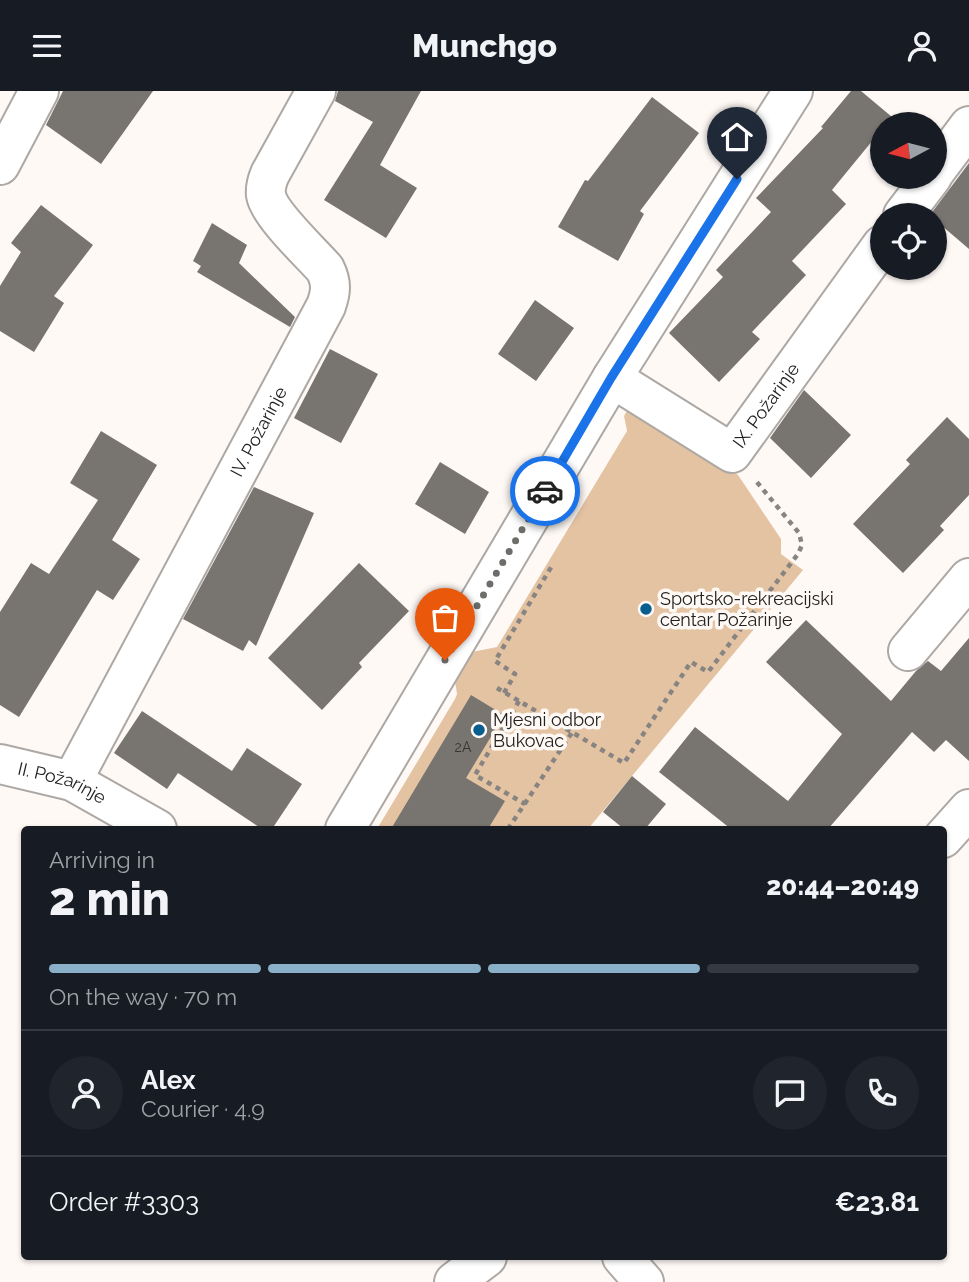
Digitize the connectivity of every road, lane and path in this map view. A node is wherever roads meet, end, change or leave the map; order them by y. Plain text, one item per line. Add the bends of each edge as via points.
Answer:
1 (39, 91) edge
2 (316, 91) edge
3 (793, 91) edge
4 (969, 126) edge
5 (947, 156) edge
6 (0, 165) edge
7 (870, 262) edge
8 (611, 378) junction
9 (732, 453) junction
10 (553, 564) dead end
11 (969, 578) edge
12 (908, 651) dead end
13 (496, 688) dead end
14 (504, 693) junction
15 (519, 701) junction
16 (573, 731) junction
17 (0, 764) edge
18 (72, 781) junction
19 (525, 804) junction
20 (969, 809) edge
21 (151, 826) edge
22 (347, 826) edge
23 (510, 826) edge
24 (947, 834) edge
25 (483, 1260) edge
26 (625, 1260) edge
27 (454, 1282) edge
28 (643, 1282) edge

1 - 6 street
2 - 18 street, IV. Požarinje via 270,174 266,197 325,269 331,292
3 - 8 street
4 - 5 street
7 - 9 street, IX. Požarinje
8 - 9 street, IX. Požarinje
8 - 22 street
9 - 16 path via 799,533 802,545 798,554 708,673 691,662 624,763
10 - 14 path via 495,661 515,674
11 - 12 street
13 - 14 path
14 - 15 path
15 - 16 path
15 - 19 path via 475,775
16 - 19 path
17 - 18 street, II. Požarinje
18 - 21 street, II. Požarinje
19 - 23 path
20 - 24 street
25 - 27 street
26 - 28 street

